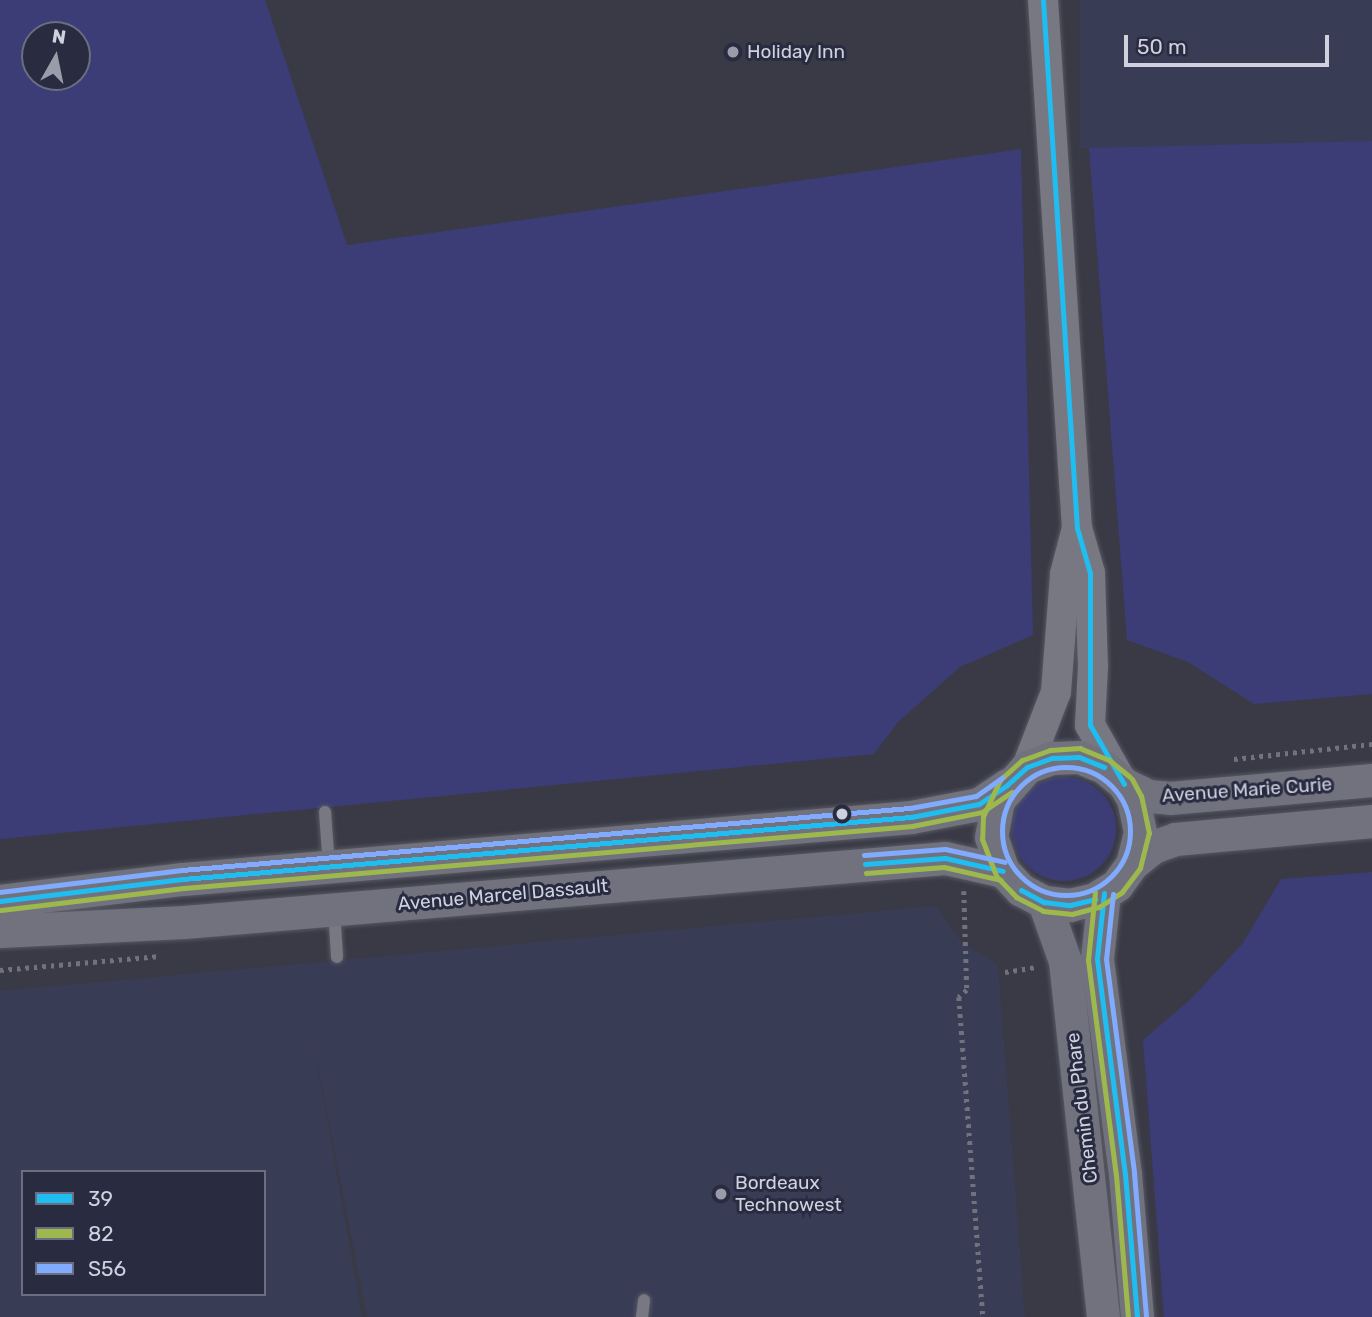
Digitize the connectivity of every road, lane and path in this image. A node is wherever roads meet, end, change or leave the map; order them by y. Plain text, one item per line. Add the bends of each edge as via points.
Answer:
1 (1043, 0) edge
2 (1077, 528) junction
3 (1372, 744) edge
4 (1222, 761) dead end
5 (1017, 776) junction
6 (1372, 780) edge
7 (1124, 784) junction
8 (326, 812) dead end
9 (1372, 821) edge
10 (1132, 864) junction
11 (329, 867) junction
12 (1003, 871) junction
13 (964, 885) dead end
14 (1104, 893) junction
15 (0, 901) edge
16 (1044, 902) junction
17 (334, 909) junction
18 (0, 931) edge
19 (337, 957) dead end
20 (1037, 967) dead end
21 (1005, 972) dead end
22 (644, 1300) dead end
23 (642, 1317) edge
24 (984, 1317) edge
25 (1103, 1317) edge
26 (1137, 1317) edge

1 - 2 street
2 - 5 street via 1065,574 1056,692
2 - 7 street via 1090,573 1090,725
3 - 4 path
5 - 7 main road via 1052,758 1079,757 1104,767
5 - 11 main road via 979,804 921,816
5 - 12 main road via 998,800 991,837
6 - 7 main road, Avenue Marie Curie via 1170,798 1149,796
7 - 10 main road via 1139,823
8 - 11 lane
9 - 10 main road, Avenue Marie Curie via 1175,839 1153,847
10 - 14 main road
11 - 15 main road
12 - 16 main road via 1021,890
12 - 17 main road, Avenue Marcel Dassault via 954,859 933,859
13 - 24 path via 967,990 959,997
14 - 16 main road via 1070,905
14 - 26 main road, Chemin du Phare via 1097,959 1125,1174
16 - 25 main road, Chemin du Phare via 1065,961
17 - 18 main road, Avenue Marcel Dassault
17 - 19 lane
20 - 21 path
22 - 23 lane

